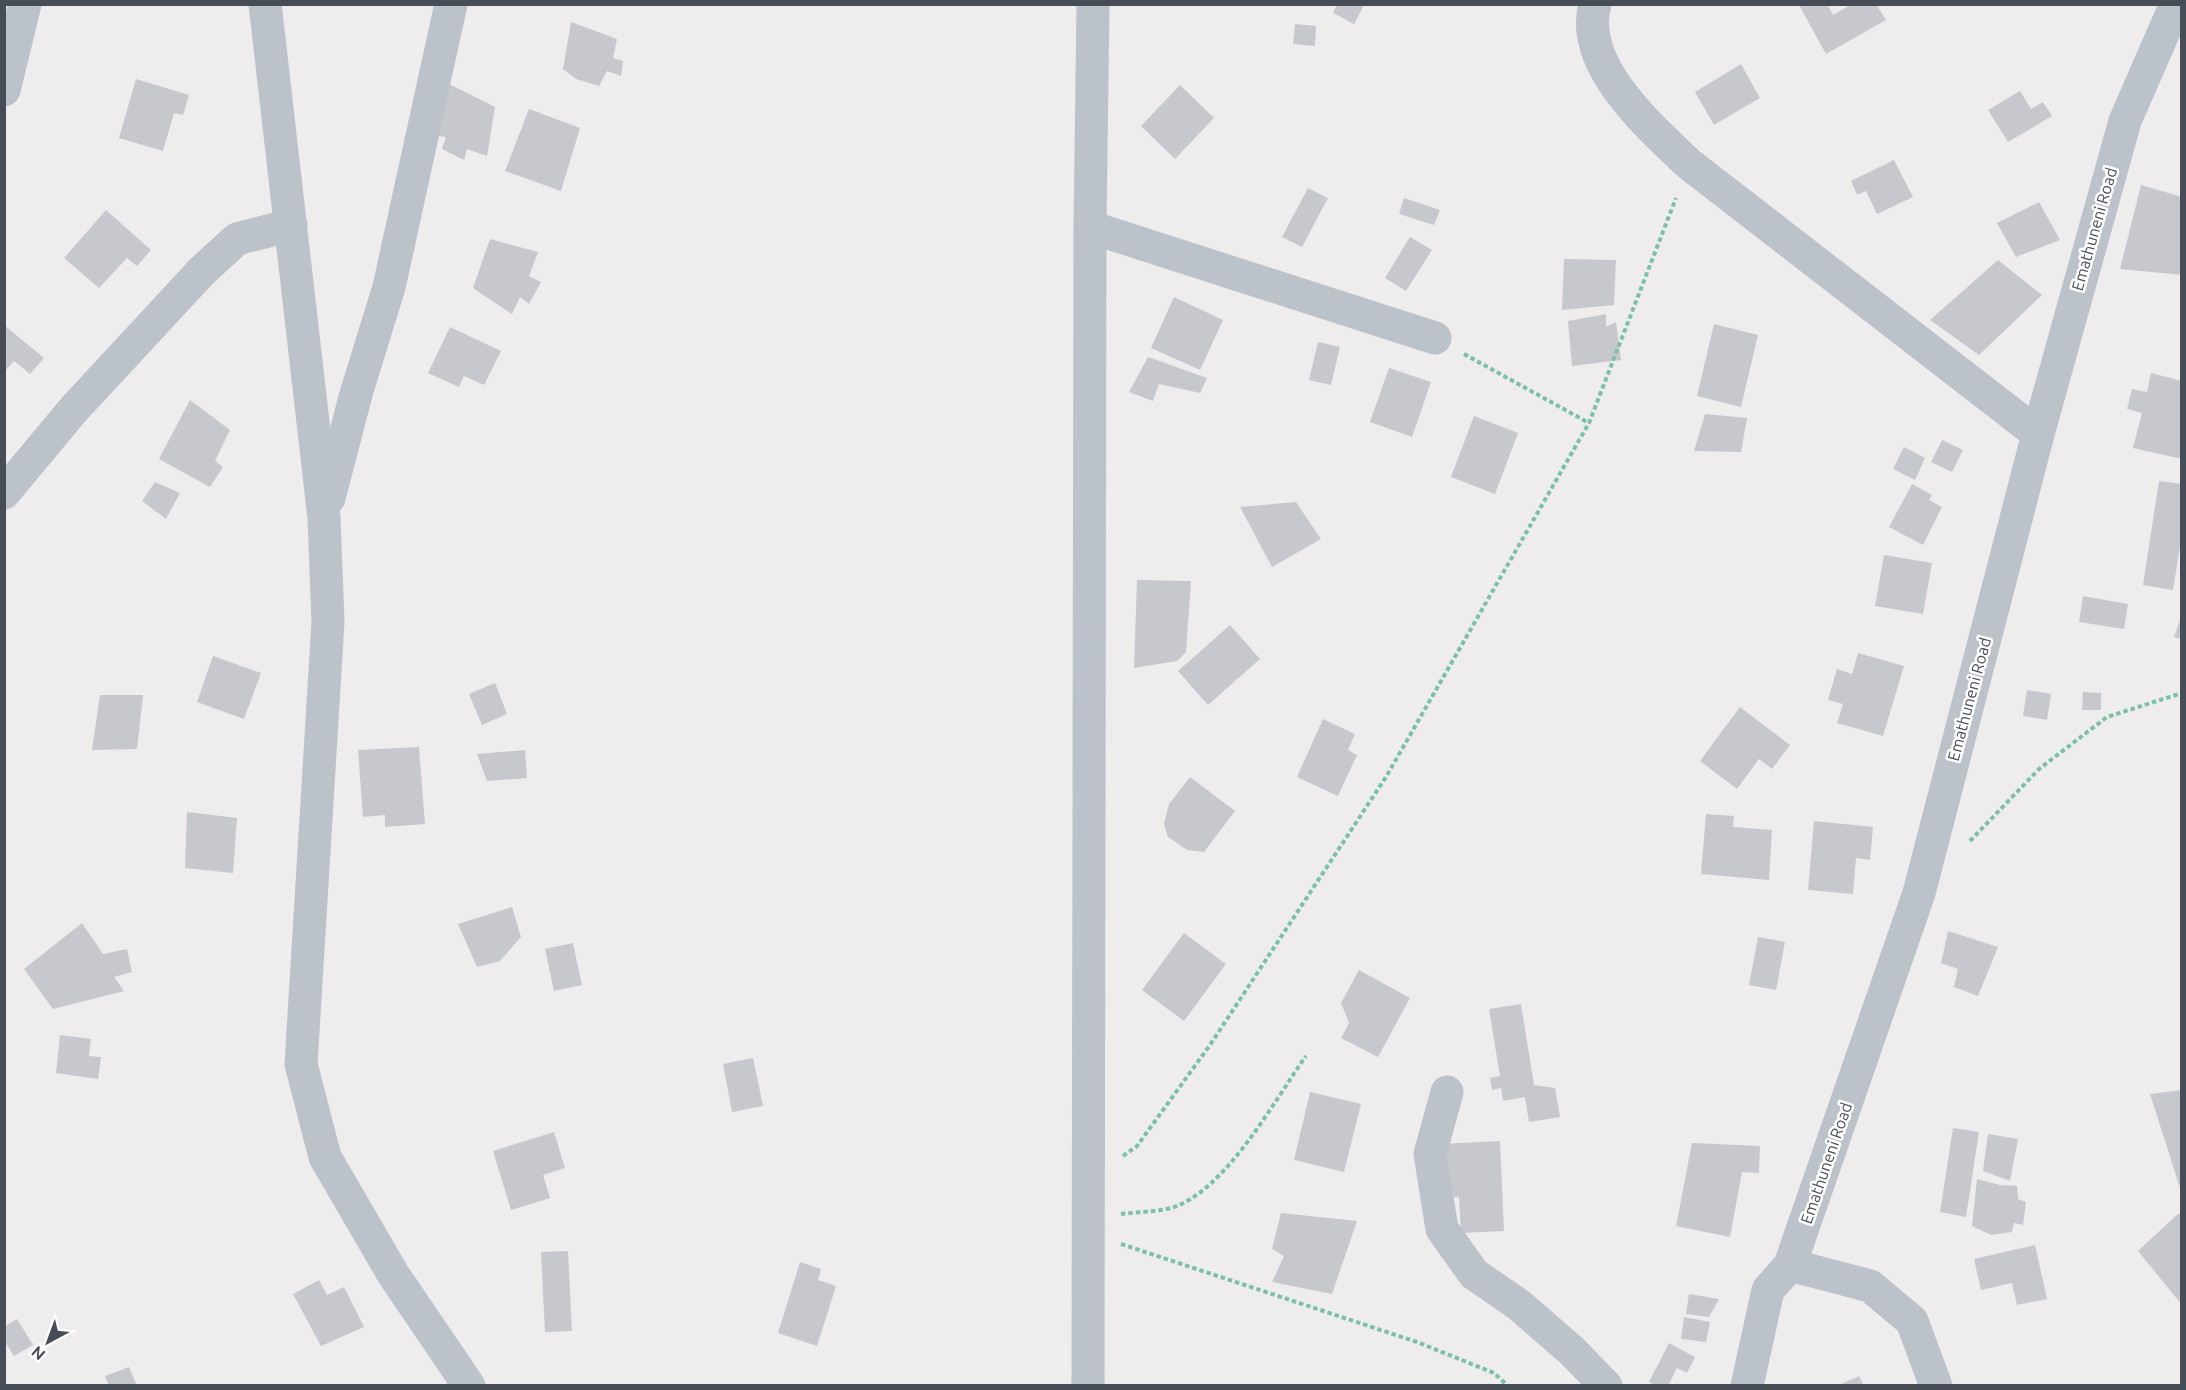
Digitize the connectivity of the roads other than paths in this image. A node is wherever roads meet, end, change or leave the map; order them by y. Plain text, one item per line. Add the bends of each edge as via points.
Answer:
1 (25, 4) edge
2 (266, 4) edge
3 (450, 4) edge
4 (1093, 4) edge
5 (2176, 4) edge
6 (1601, 9) edge
7 (4, 90) edge
8 (291, 225) junction
9 (1090, 227) junction
10 (1435, 338) road end
11 (2038, 434) junction
12 (4, 494) edge
13 (324, 518) junction
14 (1447, 1092) dead end
15 (1790, 1265) junction
16 (469, 1386) edge
17 (1088, 1386) edge
18 (1606, 1386) edge
19 (1747, 1386) edge
20 (1936, 1386) edge

1 - 7 street
2 - 8 street
3 - 13 street via 389,287
4 - 9 street
5 - 11 street, Emathuneni Road via 2125,121
6 - 11 street via 1595,46 1607,72 1641,119 1689,164
8 - 12 street via 237,239 228,247 74,409
8 - 13 street
9 - 10 street
9 - 17 street
11 - 15 street, Emathuneni Road via 1919,893
13 - 16 street via 328,622 301,1064 325,1157 393,1274
14 - 18 street via 1430,1155 1442,1229 1474,1274 1519,1305
15 - 19 street, Emathuneni Road via 1768,1290
15 - 20 street via 1870,1286 1912,1321

